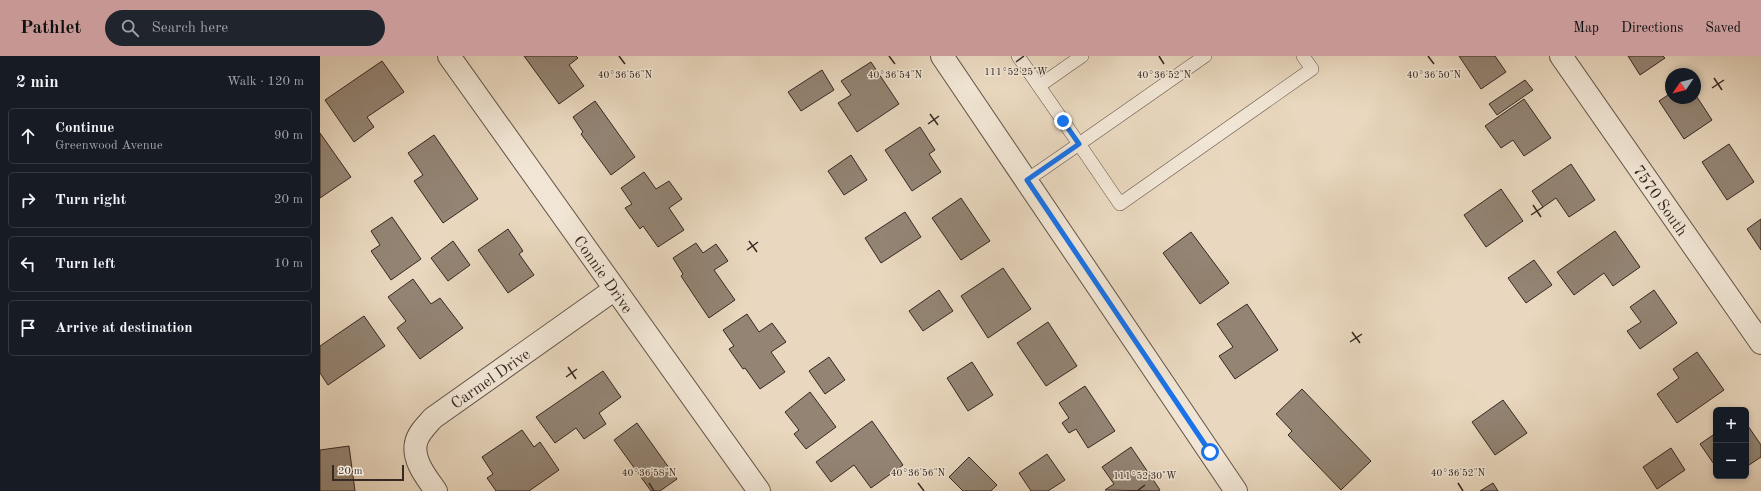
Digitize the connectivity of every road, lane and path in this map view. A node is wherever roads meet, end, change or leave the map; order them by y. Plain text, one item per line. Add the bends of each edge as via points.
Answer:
1 (449, 56) edge
2 (942, 56) edge
3 (1018, 56) edge
4 (1082, 56) edge
5 (1205, 56) edge
6 (1303, 56) edge
7 (1561, 56) edge
8 (1039, 86) junction
9 (1079, 144) junction
10 (1027, 180) junction
11 (615, 289) junction
12 (1761, 343) edge
13 (436, 491) edge
14 (759, 491) edge
15 (1236, 491) edge

1 - 11 street, Connie Drive
2 - 10 street
3 - 8 lane
4 - 8 lane
5 - 9 lane
6 - 9 lane via 1312,70 1120,204
7 - 12 street, 7570 South
8 - 9 lane
9 - 10 lane
10 - 15 street
11 - 13 street, Carmel Drive via 433,418 420,433 415,444 416,458
11 - 14 street, Connie Drive

